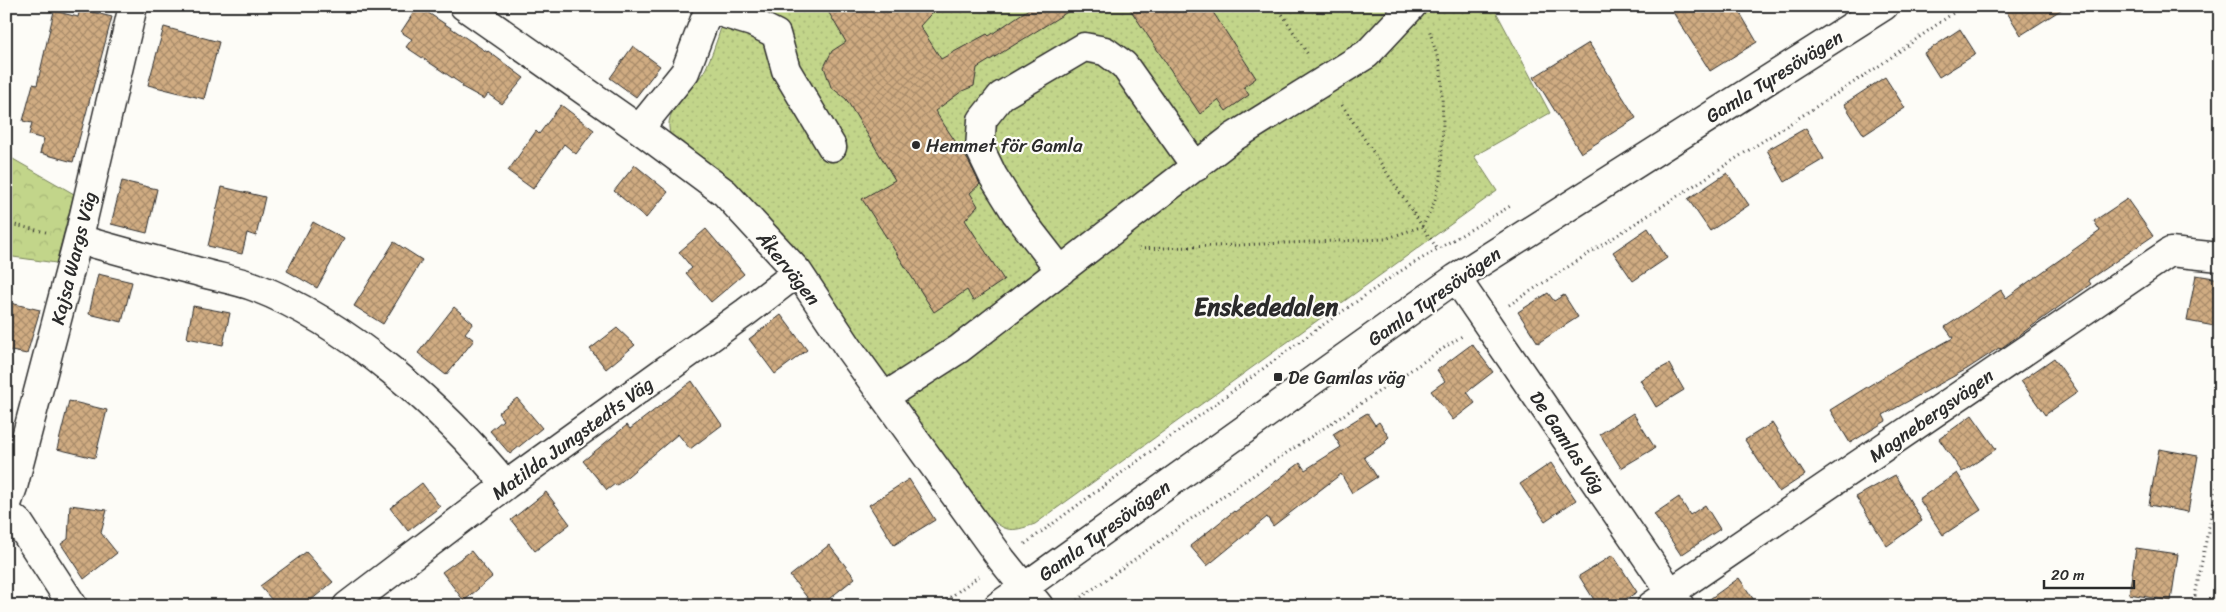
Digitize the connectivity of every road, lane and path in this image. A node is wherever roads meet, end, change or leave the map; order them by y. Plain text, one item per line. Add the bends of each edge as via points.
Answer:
1 (133, 6) edge
2 (464, 6) edge
3 (1277, 6) edge
4 (1884, 6) edge
5 (1963, 6) edge
6 (709, 8) edge
7 (1420, 15) edge
8 (1325, 80) junction
9 (639, 129) junction
10 (832, 147) dead end
11 (1196, 166) junction
12 (6, 223) edge
13 (1423, 226) junction
14 (78, 239) junction
15 (1136, 249) dead end
16 (2220, 256) edge
17 (1061, 271) junction
18 (798, 272) junction
19 (1456, 278) junction
20 (1484, 321) junction
21 (884, 397) junction
22 (2220, 471) edge
23 (506, 485) junction
24 (6, 507) edge
25 (6, 512) edge
26 (1032, 596) edge
27 (1667, 601) edge
28 (73, 606) edge
29 (347, 606) edge
30 (998, 606) edge
31 (1069, 606) edge
32 (2193, 606) edge

1 - 14 street, Kajsa Wargs Väg
2 - 9 street, Åkervägen
3 - 8 path
4 - 19 street, Gamla Tyresövägen
5 - 20 path via 1876,68
6 - 9 street via 685,72
6 - 10 street via 752,22 776,34 786,70
7 - 8 street
7 - 13 path via 1441,69 1443,124 1441,176 1434,203
8 - 11 street via 1232,138
8 - 13 path
9 - 18 street, Åkervägen via 725,193
11 - 17 street
11 - 17 street via 1124,65 1105,51 1084,47 1001,96 982,120 980,149 992,176 1016,213
12 - 14 path
13 - 15 path via 1385,238
13 - 19 path
14 - 23 street via 254,287 307,313 359,344 416,392 480,452
14 - 24 street, Kajsa Wargs Väg
16 - 27 street, Magnebergsvägen via 2170,252
17 - 21 street via 958,349
18 - 21 street, Åkervägen
18 - 23 street, Matilda Jungstedts Väg
19 - 20 street, De Gamlas Väg
19 - 26 street, Gamla Tyresövägen
20 - 27 street, De Gamlas Väg
20 - 31 path via 1240,484
21 - 26 street, Åkervägen via 1002,560
22 - 32 path
23 - 29 street, Matilda Jungstedts Väg
25 - 28 street via 19,523
26 - 30 street, Gamla Tyresövägen

